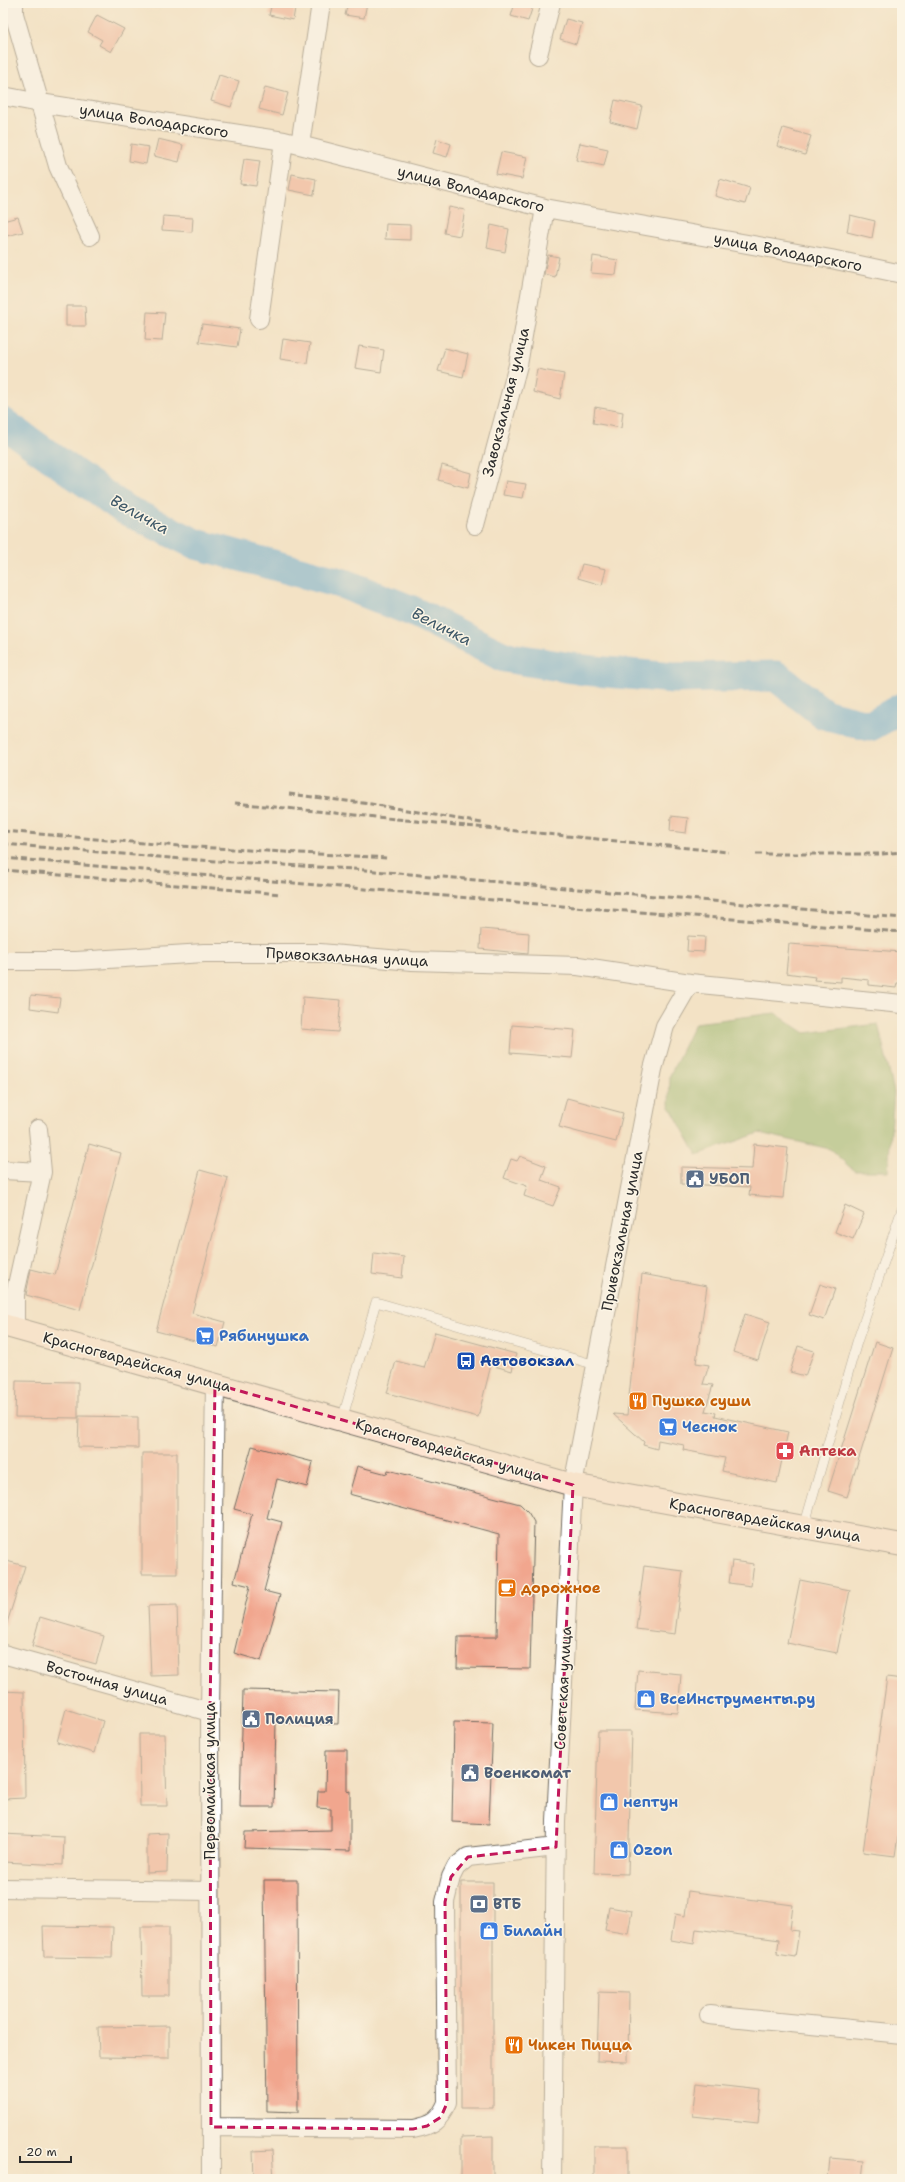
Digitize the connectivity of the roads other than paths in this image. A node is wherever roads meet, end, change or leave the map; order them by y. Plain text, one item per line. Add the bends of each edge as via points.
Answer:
1 (14, 3) edge
2 (321, 3) edge
3 (551, 3) edge
4 (538, 56) dead end
5 (3, 96) edge
6 (40, 104) junction
7 (292, 143) junction
8 (545, 208) junction
9 (90, 236) dead end
10 (902, 274) edge
11 (259, 320) dead end
12 (475, 525) dead end
13 (3, 961) edge
14 (690, 983) junction
15 (902, 1004) edge
16 (38, 1129) dead end
17 (3, 1170) edge
18 (42, 1172) junction
19 (902, 1209) edge
20 (9, 1327) edge
21 (596, 1365) junction
22 (215, 1384) junction
23 (342, 1420) junction
24 (573, 1485) junction
25 (804, 1527) junction
26 (902, 1545) edge
27 (3, 1654) edge
28 (210, 1712) junction
29 (556, 1847) junction
30 (3, 1888) edge
31 (210, 1891) junction
32 (709, 2015) dead end
33 (902, 2034) edge
34 (211, 2126) junction
35 (211, 2179) edge
36 (552, 2179) edge

1 - 6 street via 14,14
2 - 7 street
3 - 4 street
5 - 6 street, улица Володарского
6 - 7 street, улица Володарского
6 - 9 street via 58,166
7 - 8 street, улица Володарского
7 - 11 street
8 - 10 street, улица Володарского
8 - 12 street, Завокзальная улица via 518,365
13 - 14 street, Привокзальная улица via 76,961 204,953 320,953 412,961 578,966
14 - 15 street, Привокзальная улица
14 - 21 street, Привокзальная улица via 665,1026 653,1069
16 - 18 street
17 - 18 street
18 - 20 street
19 - 25 lane via 857,1342
20 - 22 street, Красногвардейская улица
21 - 23 lane via 376,1302
21 - 24 street, Привокзальная улица
22 - 23 street, Красногвардейская улица
22 - 28 street, Первомайская улица
23 - 24 street, Красногвардейская улица
24 - 25 street, Красногвардейская улица
24 - 29 street, Советская улица
25 - 26 street, Красногвардейская улица
27 - 28 street, Восточная улица
28 - 31 street, Первомайская улица
29 - 34 street via 468,1857 456,1867 451,1877 445,1902 447,2103 441,2117 427,2126 413,2129
29 - 36 street, Советская улица
30 - 31 street
31 - 34 street, Первомайская улица
32 - 33 street
34 - 35 street, Первомайская улица

